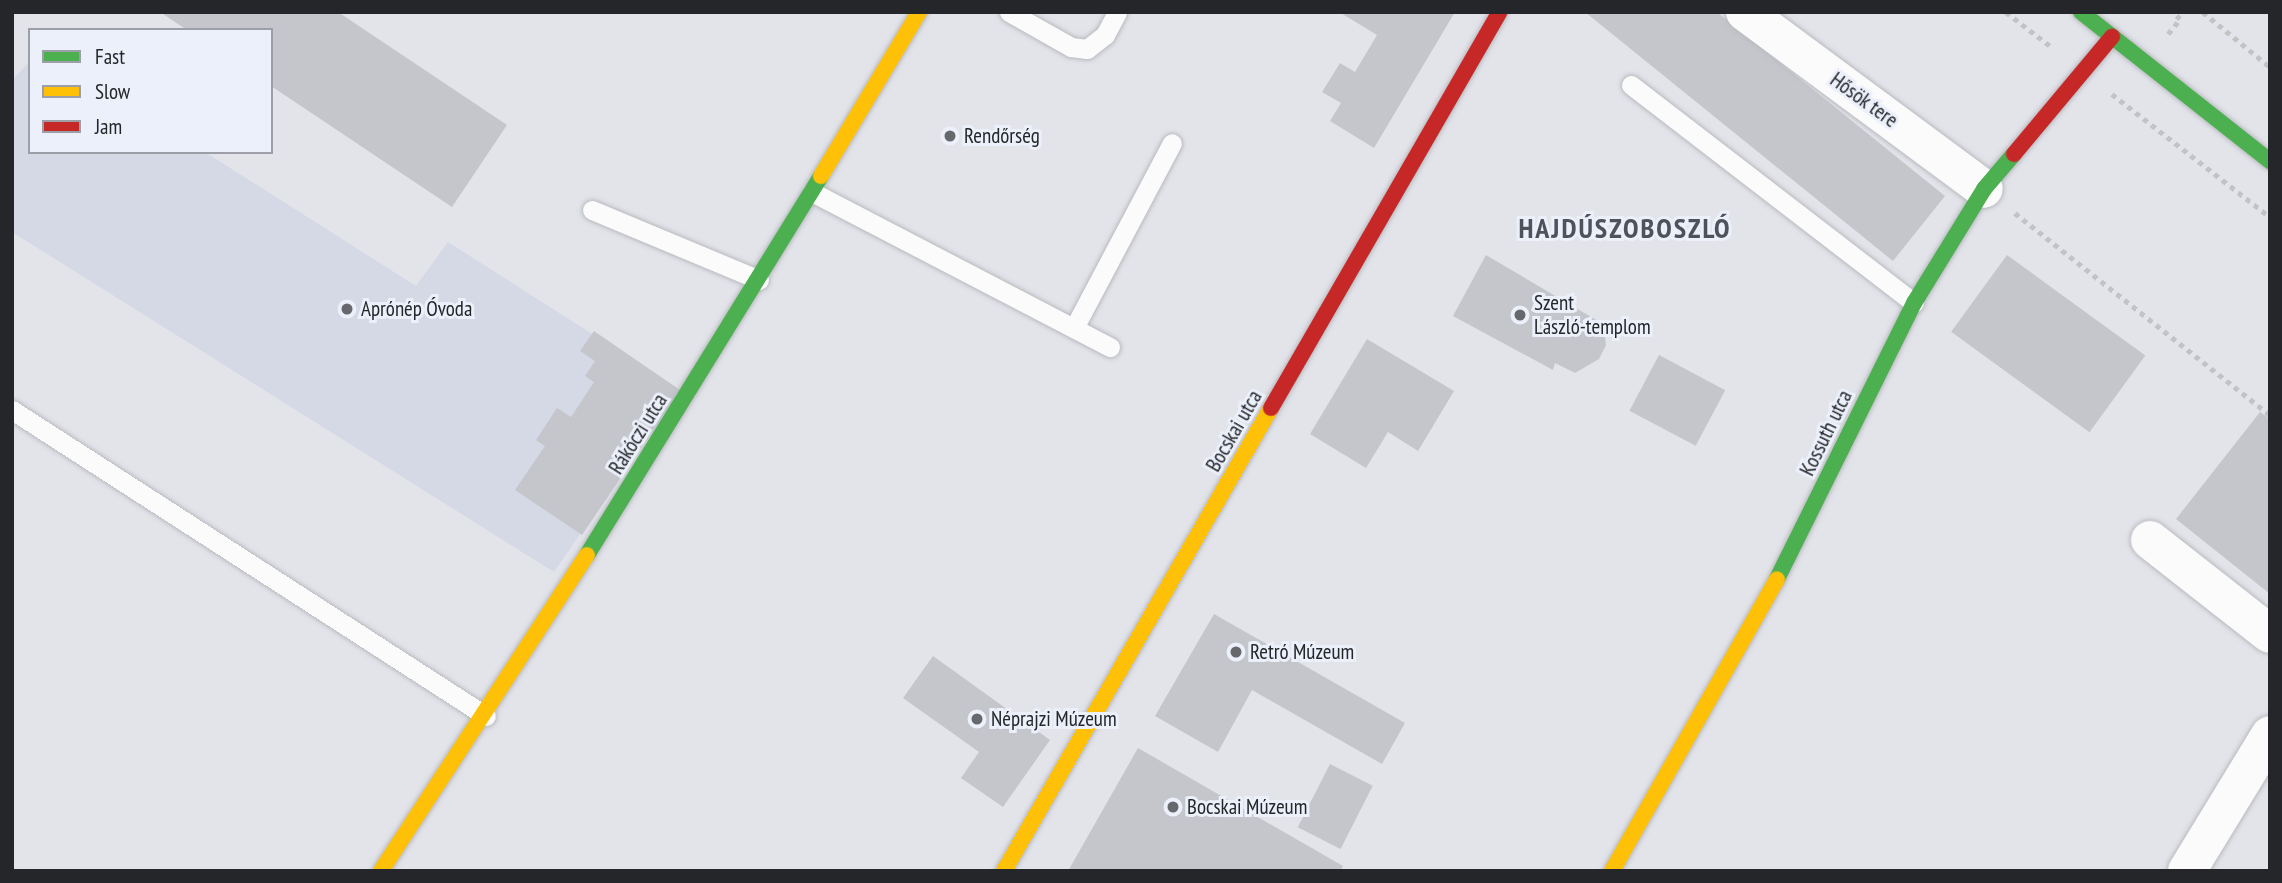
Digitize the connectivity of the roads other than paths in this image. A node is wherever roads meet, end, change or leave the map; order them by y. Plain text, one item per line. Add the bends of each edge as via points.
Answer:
1 (919, 12) edge
2 (1009, 12) edge
3 (1117, 12) edge
4 (1500, 12) edge
5 (1745, 12) edge
6 (2081, 12) edge
7 (2112, 37) junction
8 (1632, 85) dead end
9 (1172, 143) dead end
10 (2270, 161) edge
11 (1984, 189) junction
12 (812, 192) junction
13 (592, 210) dead end
14 (760, 280) junction
15 (1914, 303) junction
16 (1073, 328) junction
17 (1110, 347) dead end
18 (12, 410) edge
19 (2150, 540) dead end
20 (2270, 634) edge
21 (486, 716) junction
22 (2270, 735) edge
23 (381, 871) edge
24 (1004, 871) edge
25 (1612, 871) edge
26 (2187, 871) edge

1 - 12 street, Rákóczi utca
2 - 3 lane via 1070,47 1087,49 1105,35
4 - 24 street, Bocskai utca
5 - 11 street, Hősök tere
6 - 7 street
7 - 10 street
7 - 11 street, Kossuth utca
8 - 15 lane
9 - 16 lane
11 - 15 street, Kossuth utca
12 - 14 street, Rákóczi utca
12 - 16 lane
13 - 14 lane
14 - 21 street, Rákóczi utca
15 - 25 street, Kossuth utca via 1782,571
16 - 17 lane
18 - 21 lane
19 - 20 street
21 - 23 street, Rákóczi utca
22 - 26 street

